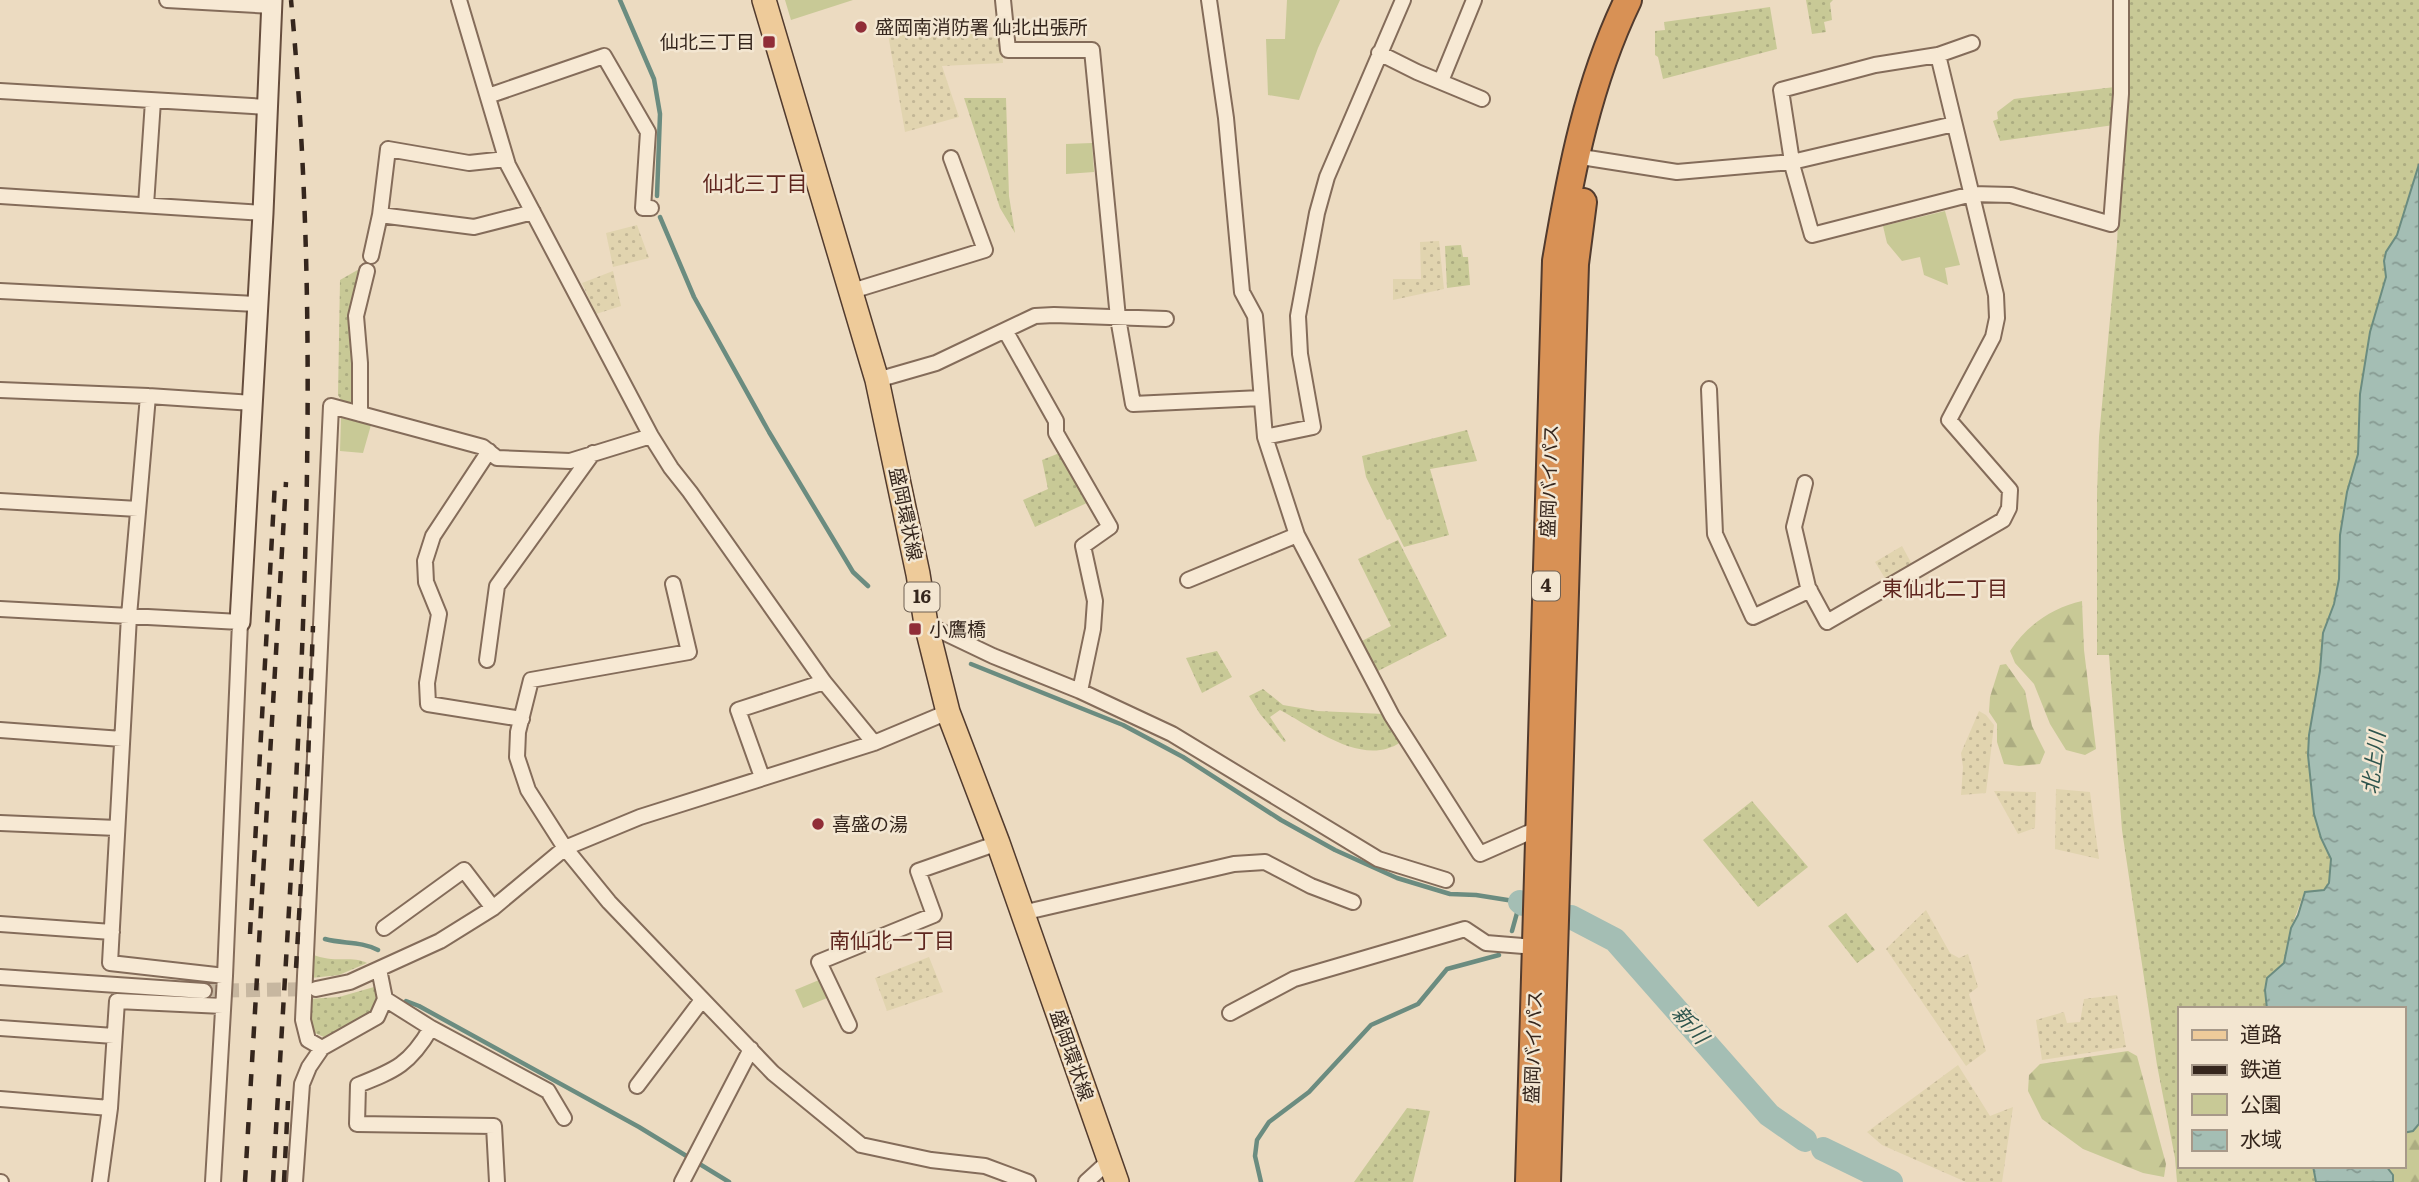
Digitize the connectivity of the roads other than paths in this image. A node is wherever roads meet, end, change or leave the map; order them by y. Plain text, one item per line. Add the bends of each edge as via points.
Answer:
1 (166, 0) edge
2 (459, 0) edge
3 (764, 0) edge
4 (1003, 0) edge
5 (1209, 0) edge
6 (1403, 0) edge
7 (1474, 0) edge
8 (1628, 0) edge
9 (1642, 0) edge
10 (2121, 0) edge
11 (272, 3) edge
12 (1972, 43) dead end
13 (1380, 53) junction
14 (1937, 55) junction
15 (1441, 81) junction
16 (0, 91) edge
17 (488, 96) junction
18 (1482, 99) dead end
19 (153, 101) junction
20 (268, 107) junction
21 (1954, 124) junction
22 (951, 158) dead end
23 (1582, 158) junction
24 (506, 159) junction
25 (1792, 162) junction
26 (1972, 194) junction
27 (0, 196) edge
28 (146, 205) junction
29 (651, 208) dead end
30 (533, 212) junction
31 (263, 213) junction
32 (380, 215) junction
33 (371, 256) dead end
34 (367, 271) dead end
35 (0, 291) edge
36 (852, 291) junction
37 (258, 304) junction
38 (1118, 318) junction
39 (1166, 319) dead end
40 (1006, 332) junction
41 (877, 380) junction
42 (1709, 389) dead end
43 (0, 390) edge
44 (148, 396) junction
45 (1261, 398) junction
46 (253, 403) junction
47 (360, 414) junction
48 (651, 436) junction
49 (1265, 437) junction
50 (489, 451) junction
51 (593, 453) junction
52 (1805, 483) dead end
53 (0, 501) edge
54 (138, 509) junction
55 (1297, 535) junction
56 (1188, 580) dead end
57 (673, 584) dead end
58 (1810, 590) junction
59 (0, 609) edge
60 (129, 616) junction
61 (240, 622) junction
62 (926, 624) junction
63 (487, 660) dead end
64 (824, 682) junction
65 (1080, 691) junction
66 (948, 712) junction
67 (522, 719) junction
68 (0, 730) edge
69 (122, 739) junction
70 (874, 743) junction
71 (762, 777) junction
72 (0, 823) edge
73 (117, 828) junction
74 (1540, 832) junction
75 (998, 843) junction
76 (565, 848) junction
77 (1447, 880) dead end
78 (1353, 902) dead end
79 (493, 908) junction
80 (1022, 913) junction
81 (0, 924) edge
82 (384, 928) dead end
83 (112, 932) junction
84 (1535, 947) junction
85 (379, 969) junction
86 (225, 976) junction
87 (0, 977) edge
88 (316, 989) tunnel mouth
89 (204, 991) tunnel mouth
90 (385, 999) junction
91 (702, 1000) junction
92 (223, 1006) junction
93 (1230, 1013) dead end
94 (849, 1025) dead end
95 (0, 1028) edge
96 (431, 1028) junction
97 (114, 1036) junction
98 (322, 1048) junction
99 (751, 1049) junction
100 (637, 1086) dead end
101 (0, 1099) edge
102 (110, 1108) junction
103 (564, 1118) dead end
104 (1113, 1171) edge
105 (684, 1178) edge
106 (100, 1182) edge
107 (213, 1182) edge
108 (295, 1182) edge
109 (497, 1182) edge
110 (1028, 1182) edge
111 (1086, 1182) edge
112 (1529, 1182) edge
113 (1548, 1182) edge

1 - 11 street
2 - 17 street
3 - 36 main road, 盛岡環状線 / 16
4 - 38 street via 1008,50 1092,50
5 - 45 street via 1226,118 1242,292 1255,316
6 - 13 street
7 - 15 street
8 - 23 highway, 盛岡バイパス / 4 via 1600,64
9 - 23 highway, 盛岡バイパス / 4
10 - 26 street via 2121,94 2111,224 2011,195
11 - 20 street
12 - 14 street
13 - 15 street
13 - 49 street via 1327,177 1300,304 1300,354 1313,427
14 - 21 street
14 - 25 street via 1875,65 1780,90
15 - 18 street
16 - 19 street
17 - 24 street
17 - 29 street via 604,56 648,132 643,208
19 - 20 street
19 - 28 street
20 - 31 street
21 - 25 street
21 - 26 street
22 - 36 street via 985,250
23 - 25 street via 1676,172
23 - 74 highway, 盛岡バイパス / 4 via 1556,261
23 - 113 highway, 盛岡バイパス / 4
24 - 30 street
24 - 32 street via 470,163 388,149
25 - 26 street via 1812,235
26 - 58 street via 1996,295 1997,318 1993,337 1949,420 2010,490 2009,508 2003,520 1827,622
27 - 28 street
28 - 31 street
30 - 32 street via 474,227
30 - 48 street
31 - 37 street
32 - 33 street
34 - 47 street via 356,316
35 - 37 street
36 - 41 main road, 盛岡環状線 / 16
37 - 46 street
38 - 39 street
38 - 40 street via 1035,316
38 - 45 street via 1133,404
40 - 41 street via 936,363
40 - 65 street via 1110,527 1083,546 1096,601
41 - 62 main road, 盛岡環状線 / 16
42 - 58 street via 1715,534 1753,617
43 - 44 street
44 - 46 street
44 - 54 street
45 - 49 street
46 - 61 street
47 - 50 street
47 - 98 street via 331,406 303,1020 308,1040
48 - 51 street
48 - 64 street
49 - 55 street
50 - 51 street via 497,458 570,461
50 - 67 street via 433,536 425,561 426,582 439,614 427,682 428,704
51 - 63 street via 497,586
52 - 58 street via 1794,527
53 - 54 street
54 - 60 street
55 - 56 street
55 - 74 street via 1392,716 1480,854
57 - 67 street via 689,652 531,680
59 - 60 street
60 - 61 street
60 - 69 street
61 - 86 street
62 - 65 street
62 - 66 main road, 盛岡環状線 / 16
64 - 70 street
64 - 71 street via 738,710
65 - 77 street via 1172,734 1378,859
66 - 70 street
66 - 75 main road, 盛岡環状線 / 16
67 - 76 street via 517,757 528,790
68 - 69 street
69 - 73 street
70 - 71 street
71 - 76 street via 640,817
72 - 73 street
73 - 83 street
74 - 84 highway, 盛岡バイパス / 4
75 - 80 main road, 盛岡環状線 / 16
75 - 94 street via 918,871 934,915 819,962
76 - 79 street
76 - 91 street
78 - 80 street via 1265,862 1234,864
79 - 82 street via 464,870
79 - 85 street via 440,942
80 - 104 main road, 盛岡環状線 / 16
81 - 83 street
83 - 86 street via 110,963
84 - 93 street via 1486,943 1465,929 1294,979
84 - 112 highway, 盛岡バイパス / 4
85 - 88 street
85 - 90 street
86 - 92 street
87 - 89 street
90 - 96 street
90 - 98 street via 377,1017
91 - 99 street
91 - 100 street
92 - 97 street via 117,1001
92 - 107 street
95 - 97 street
96 - 103 street via 548,1091
96 - 109 street via 418,1051 392,1072 358,1085 357,1124 494,1126
97 - 102 street
98 - 108 street via 302,1084
99 - 105 street
99 - 110 street via 773,1073 861,1145 985,1166
101 - 102 street
102 - 106 street
104 - 111 street

